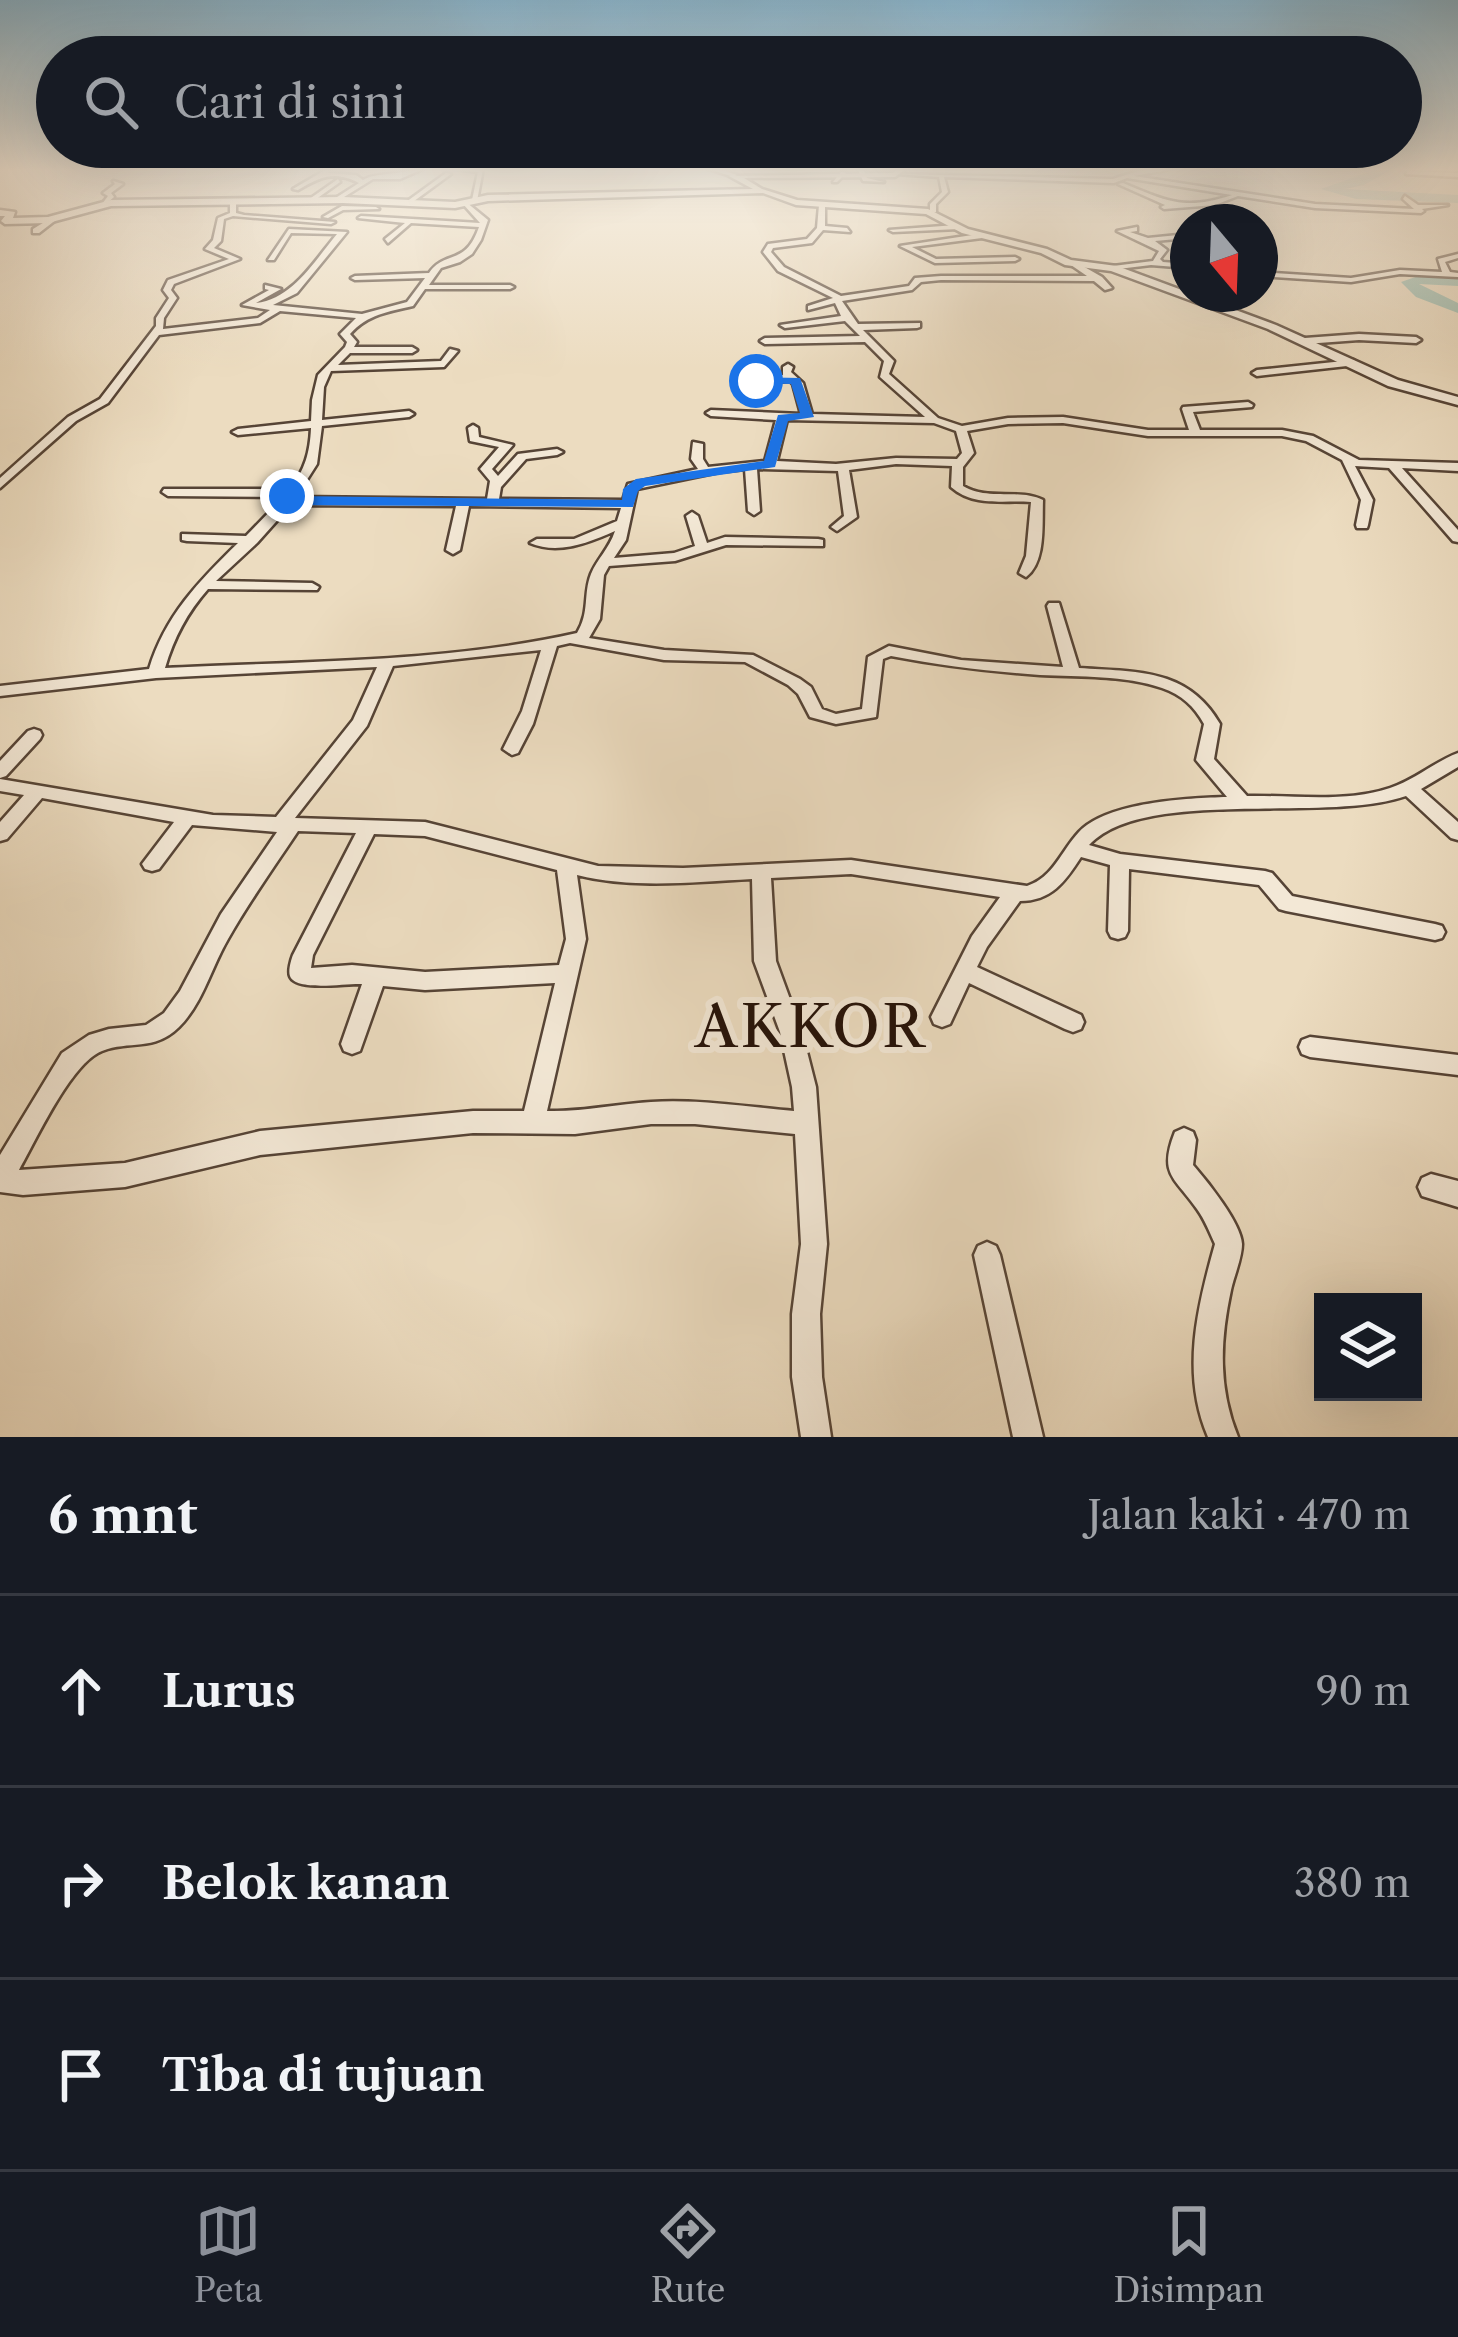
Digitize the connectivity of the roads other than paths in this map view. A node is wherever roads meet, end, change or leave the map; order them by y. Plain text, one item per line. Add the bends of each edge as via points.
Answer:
1 (218, 235) edge
2 (285, 235) edge
3 (342, 235) edge
4 (396, 235) edge
5 (480, 235) edge
6 (814, 235) edge
7 (1133, 235) edge
8 (979, 236) joint
9 (1170, 238) edge
10 (1147, 240) junction
11 (388, 242) dead end
12 (1456, 251) edge
13 (271, 258) dead end
14 (1016, 259) dead end
15 (1074, 263) junction
16 (1160, 263) junction
17 (1170, 264) edge
18 (1113, 268) junction
19 (1453, 274) edge
20 (1278, 275) edge
21 (355, 278) dead end
22 (1099, 279) junction
23 (427, 281) junction
24 (268, 287) dead end
25 (510, 287) dead end
26 (1108, 288) dead end
27 (838, 299) junction
28 (262, 306) junction
29 (811, 308) dead end
30 (276, 310) junction
31 (362, 316) junction
32 (848, 318) junction
33 (785, 325) dead end
34 (917, 325) dead end
35 (858, 327) junction
36 (157, 333) junction
37 (870, 339) junction
38 (1416, 340) dead end
39 (765, 341) dead end
40 (1305, 341) junction
41 (349, 350) junction
42 (412, 350) dead end
43 (453, 351) dead end
44 (1353, 363) junction
45 (331, 368) junction
46 (1257, 374) dead end
47 (751, 385) dead end
48 (1458, 401) edge
49 (1248, 405) dead end
50 (710, 413) dead end
51 (409, 414) dead end
52 (782, 417) junction
53 (807, 417) junction
54 (935, 420) junction
55 (317, 424) junction
56 (472, 428) dead end
57 (961, 429) junction
58 (238, 432) dead end
59 (1197, 435) junction
60 (698, 444) dead end
61 (556, 452) dead end
62 (1348, 461) junction
63 (959, 463) junction
64 (770, 464) junction
65 (1392, 464) junction
66 (751, 465) junction
67 (1458, 467) edge
68 (843, 468) junction
69 (705, 471) junction
70 (0, 484) edge
71 (496, 484) junction
72 (168, 492) dead end
73 (286, 497) junction
74 (463, 504) junction
75 (492, 504) junction
76 (628, 504) junction
77 (754, 512) dead end
78 (692, 516) dead end
79 (623, 523) junction
80 (1362, 524) dead end
81 (837, 526) dead end
82 (188, 538) dead end
83 (1458, 538) edge
84 (252, 540) junction
85 (537, 543) dead end
86 (818, 543) dead end
87 (701, 544) junction
88 (453, 550) dead end
89 (602, 563) junction
90 (1026, 573) dead end
91 (204, 585) junction
92 (312, 586) dead end
93 (1054, 606) dead end
94 (574, 640) junction
95 (551, 644) junction
96 (387, 662) junction
97 (1072, 672) junction
98 (156, 673) junction
99 (0, 691) edge
100 (34, 735) dead end
101 (512, 749) dead end
102 (1458, 759) edge
103 (0, 772) edge
104 (0, 785) edge
105 (1409, 788) junction
106 (38, 791) junction
107 (1242, 802) junction
108 (187, 818) junction
109 (286, 826) junction
110 (368, 828) junction
111 (1458, 833) edge
112 (0, 835) edge
113 (1078, 849) junction
114 (1120, 861) junction
115 (152, 864) dead end
116 (566, 868) junction
117 (761, 870) junction
118 (1009, 892) junction
119 (1118, 931) dead end
120 (1435, 932) dead end
121 (568, 973) junction
122 (966, 973) junction
123 (375, 977) junction
124 (942, 1017) dead end
125 (1073, 1022) dead end
126 (352, 1044) dead end
127 (1310, 1047) dead end
128 (1458, 1065) edge
129 (533, 1122) junction
130 (806, 1124) junction
131 (1184, 1140) dead end
132 (0, 1180) edge
133 (1431, 1186) dead end
134 (1458, 1194) edge
135 (987, 1255) dead end
136 (815, 1437) edge
137 (1028, 1437) edge
138 (1222, 1437) edge

1 - 36 street via 208,249 236,259 171,282 173,298
2 - 13 street
3 - 28 street via 294,292
4 - 11 street
5 - 23 street via 465,260 440,265
6 - 27 street via 766,252 781,269
7 - 10 street
8 - 14 street via 905,245 935,261
8 - 15 street
9 - 10 street
10 - 16 street via 1162,250
12 - 19 street via 1441,261
15 - 18 street
15 - 22 street
16 - 17 street
16 - 18 street
18 - 40 street
19 - 20 street
21 - 23 street
22 - 26 street
22 - 27 street via 941,278
23 - 25 street
23 - 31 street via 410,304
24 - 28 street via 277,289 246,304
27 - 29 street
27 - 32 street
28 - 30 street
30 - 31 street
30 - 36 street via 260,320
31 - 41 street via 345,334
32 - 33 street
32 - 35 street
34 - 35 street
35 - 37 street
36 - 70 street via 104,401
37 - 39 street
37 - 54 street via 889,361 884,375
38 - 40 street
40 - 44 street
41 - 42 street
41 - 45 street
43 - 45 street via 444,364
44 - 46 street
44 - 48 street
45 - 55 street
47 - 53 street via 789,373
49 - 59 street via 1187,409
50 - 52 street
51 - 55 street
52 - 53 street
52 - 64 street
53 - 54 street
54 - 57 street
55 - 58 street
55 - 73 street via 308,471
56 - 71 street via 474,440 507,445 485,469
57 - 59 street via 1064,420
57 - 63 street via 968,453
59 - 62 street via 1304,436
60 - 69 street
61 - 71 street via 522,456
62 - 65 street
62 - 80 street via 1367,500
63 - 68 street
63 - 90 street via 954,483 972,499 1037,500
64 - 66 street
64 - 68 street
65 - 67 street
65 - 83 street
66 - 69 street
66 - 77 street
68 - 81 street via 851,517
69 - 76 street via 634,484
71 - 75 street
72 - 73 street
73 - 74 street
73 - 84 street
74 - 75 street
74 - 88 street
75 - 76 street
76 - 79 street
78 - 87 street
79 - 85 street via 576,543
79 - 89 street
82 - 84 street
84 - 91 street
86 - 87 street
87 - 89 street via 675,557
89 - 94 street via 593,620
91 - 92 street
91 - 98 street
93 - 97 street
94 - 95 street
94 - 97 street via 748,658 806,691 809,706 827,719 868,716 876,658 889,651
95 - 96 street
95 - 101 street
96 - 98 street
96 - 109 street via 361,722
97 - 107 street via 1167,684 1193,696 1212,724 1205,760
98 - 99 street
100 - 103 street
102 - 105 street
104 - 106 street
105 - 107 street via 1361,800
105 - 111 street
106 - 108 street
106 - 112 street
107 - 113 street via 1109,821
108 - 109 street
108 - 115 street
109 - 110 street
109 - 132 street via 176,1015 153,1033 84,1045
110 - 116 street via 425,829
110 - 123 street via 299,973
113 - 114 street
113 - 118 street via 1049,885
114 - 119 street
114 - 120 street via 1265,878 1286,903
116 - 117 street via 662,875
116 - 121 street via 576,939
117 - 118 street via 850,867
117 - 130 street via 765,961 791,1032
118 - 122 street
121 - 123 street
121 - 129 street
122 - 124 street
122 - 125 street
123 - 126 street
127 - 128 street
129 - 130 street via 695,1113
129 - 132 street via 332,1134 124,1175
130 - 136 street
131 - 138 street via 1180,1168 1229,1243 1208,1386
133 - 134 street
135 - 137 street

